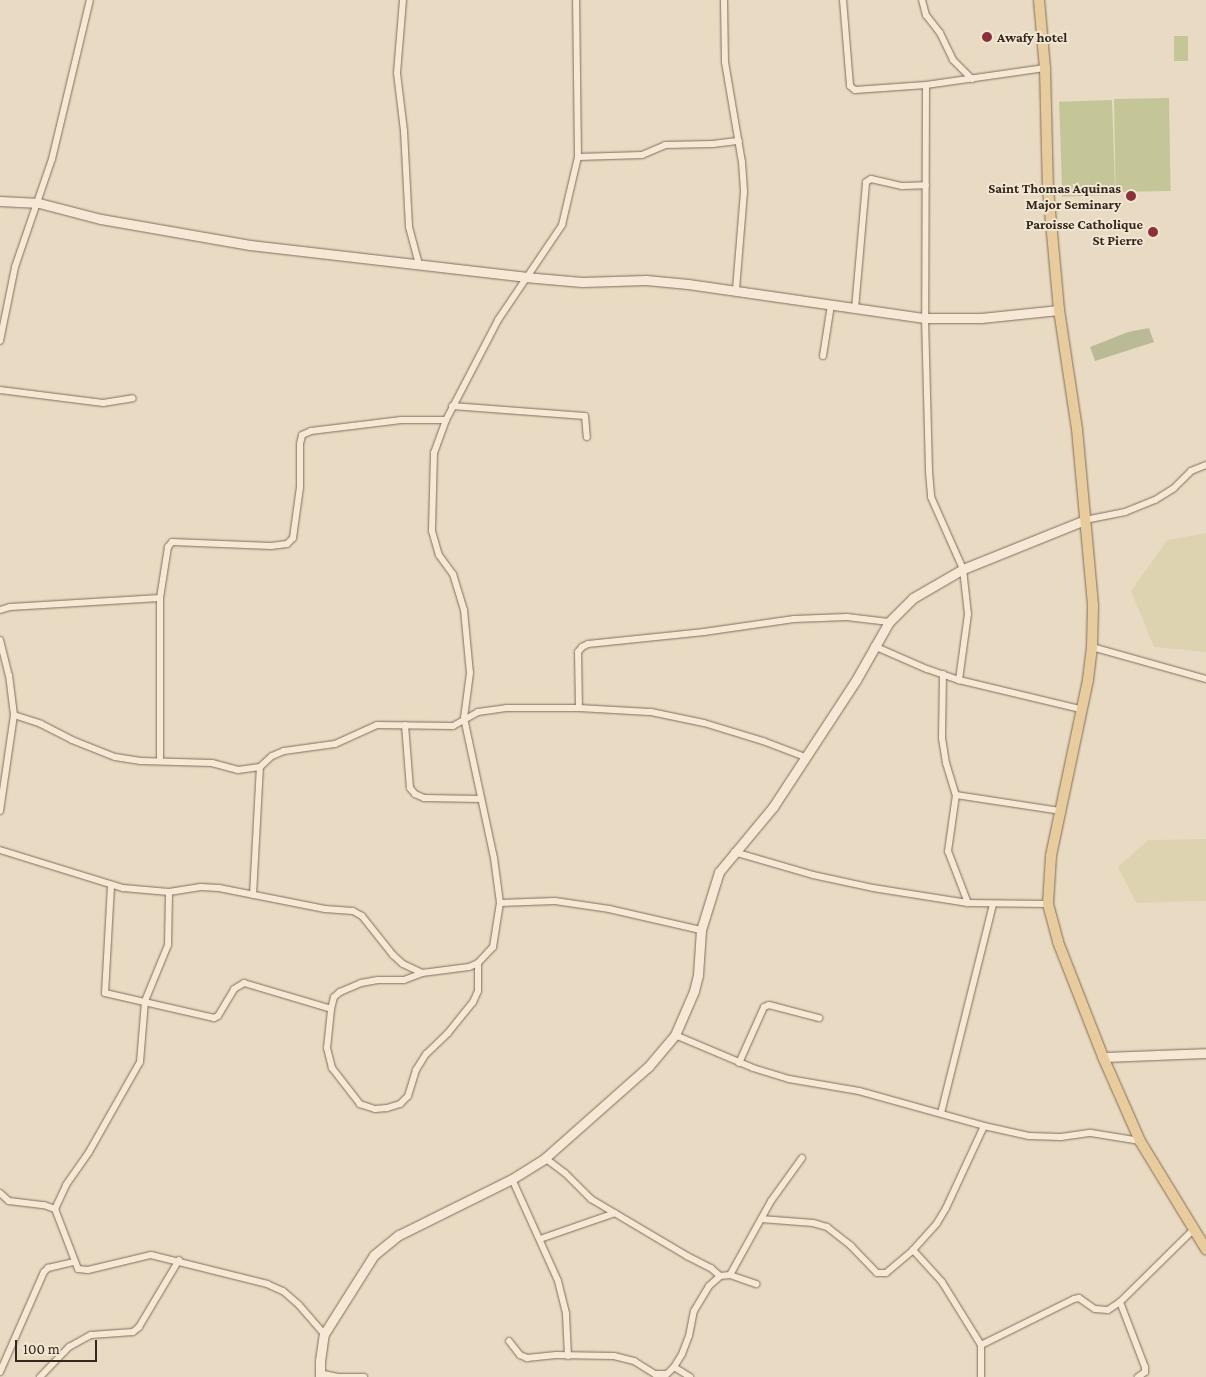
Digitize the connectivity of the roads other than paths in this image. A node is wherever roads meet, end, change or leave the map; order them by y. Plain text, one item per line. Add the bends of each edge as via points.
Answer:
1 (90, 0) edge
2 (403, 0) edge
3 (576, 0) edge
4 (724, 0) edge
5 (843, 0) edge
6 (922, 0) edge
7 (1039, 0) edge
8 (1045, 68) junction
9 (972, 79) junction
10 (926, 85) junction
11 (739, 141) junction
12 (578, 157) junction
13 (926, 185) junction
14 (0, 201) edge
15 (38, 203) junction
16 (419, 264) junction
17 (525, 277) junction
18 (736, 290) junction
19 (831, 305) junction
20 (855, 309) junction
21 (1059, 310) junction
22 (925, 318) junction
23 (0, 341) edge
24 (823, 356) dead end
25 (0, 390) edge
26 (133, 398) dead end
27 (452, 406) junction
28 (446, 420) junction
29 (587, 437) dead end
30 (1206, 465) edge
31 (1085, 520) junction
32 (963, 569) junction
33 (160, 598) junction
34 (0, 610) edge
35 (888, 622) junction
36 (0, 640) edge
37 (874, 646) junction
38 (1092, 647) junction
39 (943, 674) junction
40 (9, 675) junction
41 (0, 676) edge
42 (1206, 678) edge
43 (959, 680) junction
44 (579, 708) junction
45 (1080, 709) junction
46 (14, 715) junction
47 (464, 718) junction
48 (405, 725) junction
49 (805, 757) junction
50 (160, 761) junction
51 (260, 767) junction
52 (956, 795) junction
53 (482, 799) junction
54 (1060, 811) junction
55 (0, 812) edge
56 (0, 850) edge
57 (734, 852) junction
58 (111, 886) junction
59 (169, 892) junction
60 (253, 894) junction
61 (500, 903) junction
62 (968, 903) junction
63 (993, 904) junction
64 (1048, 904) junction
65 (701, 930) junction
66 (478, 963) junction
67 (422, 973) junction
68 (145, 1001) junction
69 (330, 1009) junction
70 (819, 1018) dead end
71 (675, 1035) junction
72 (1206, 1053) edge
73 (1103, 1057) junction
74 (739, 1063) junction
75 (941, 1113) junction
76 (984, 1126) junction
77 (1140, 1141) junction
78 (546, 1158) junction
79 (802, 1158) dead end
80 (512, 1179) junction
81 (0, 1193) edge
82 (55, 1209) junction
83 (615, 1213) junction
84 (761, 1219) junction
85 (1194, 1230) junction
86 (540, 1239) junction
87 (1206, 1249) edge
88 (913, 1250) junction
89 (179, 1260) junction
90 (74, 1262) junction
91 (730, 1275) junction
92 (720, 1276) junction
93 (756, 1284) dead end
94 (1120, 1302) junction
95 (324, 1334) junction
96 (509, 1341) dead end
97 (980, 1345) junction
98 (568, 1356) junction
99 (674, 1367) junction
100 (0, 1372) edge
101 (320, 1375) edge
102 (665, 1375) edge
103 (40, 1377) edge
104 (364, 1377) edge
105 (690, 1377) edge
106 (980, 1377) edge
107 (1138, 1377) edge

1 - 15 street via 52,159
2 - 16 street via 397,73 409,227
3 - 12 street
4 - 11 street via 725,62
5 - 10 street via 852,88
6 - 9 street via 926,15 940,33 953,60
7 - 8 main road
8 - 9 street
8 - 21 main road via 1048,189
9 - 10 street
10 - 13 street
11 - 12 street via 665,145 642,156
11 - 18 street via 744,192
12 - 17 street via 562,225
13 - 20 street via 902,186 871,179 866,182
13 - 22 street
14 - 15 street
15 - 16 street via 101,219 250,245
15 - 23 street via 15,267
16 - 17 street
17 - 18 street via 582,282 646,280
17 - 27 street
18 - 19 street
19 - 20 street
19 - 24 street
20 - 22 street
21 - 22 street via 981,318
21 - 31 main road via 1077,430
22 - 32 street via 931,498
25 - 26 street via 103,403
27 - 28 street
27 - 29 street via 585,416
28 - 33 street via 401,420 311,431 302,435 294,538 287,544 271,546 172,542 168,547
28 - 47 street via 434,453 432,531 439,555 452,574 464,610 470,673
30 - 31 street via 1191,471 1174,488 1155,500 1125,512
31 - 32 street
31 - 38 main road via 1093,606
32 - 35 street via 913,598
32 - 43 street via 968,614
33 - 34 street
33 - 50 street
35 - 37 street
35 - 44 street via 847,617 794,619 588,644 578,652
36 - 40 street
37 - 39 street
37 - 49 street via 856,680
38 - 42 street
38 - 45 main road
39 - 43 street
39 - 52 street via 942,738
40 - 41 street
40 - 46 street
43 - 45 street
44 - 47 street via 487,709
44 - 49 street via 651,712 704,723
45 - 54 main road
46 - 50 street via 115,757
46 - 55 street
47 - 48 street via 453,726
47 - 53 street
48 - 51 street via 377,725 334,744 284,751
48 - 53 street via 410,788 415,794 424,798
49 - 57 street via 772,807
50 - 51 street via 212,763 248,771
51 - 60 street
52 - 54 street
52 - 62 street via 948,851
53 - 61 street
54 - 64 main road via 1051,856
56 - 58 street via 90,876
57 - 62 street via 813,875
57 - 65 street via 719,872
58 - 59 street
58 - 68 street via 103,988 105,993
59 - 60 street via 210,887
59 - 68 street via 168,944
60 - 67 street via 353,911 362,916 398,960
61 - 65 street via 555,901 609,909
61 - 66 street via 493,947
62 - 63 street
63 - 64 street
63 - 75 street
64 - 73 main road via 1058,942
65 - 71 street via 698,975
66 - 67 street
66 - 69 street via 478,991 473,1002 426,1054 416,1070 408,1096 400,1104 376,1109 360,1104 351,1095 332,1068 327,1048
67 - 69 street via 410,979 378,980 347,988 334,997
68 - 69 street via 214,1018 234,989 244,983
68 - 82 street via 140,1062
70 - 74 street via 769,1005 764,1007
71 - 74 street
71 - 78 street via 648,1067
72 - 73 street
73 - 77 main road
74 - 75 street via 789,1080 859,1091
75 - 76 street
76 - 77 street via 1029,1136 1061,1138 1091,1133
76 - 88 street via 946,1208
77 - 85 main road
78 - 80 street
78 - 83 street via 591,1199
79 - 84 street
80 - 86 street
80 - 95 street via 385,1245 363,1270
81 - 82 street via 9,1201 44,1204
82 - 90 street
83 - 86 street
83 - 92 street
84 - 88 street via 826,1227 851,1246 877,1273 882,1274
84 - 91 street
85 - 87 main road
85 - 94 street
86 - 98 street via 560,1289 566,1314
88 - 97 street via 942,1282
89 - 90 street via 151,1255 82,1270
89 - 95 street via 283,1291 300,1305
89 - 103 street via 139,1327 133,1332 91,1335 69,1347
90 - 100 street via 48,1268 44,1272
91 - 92 street
91 - 93 street
92 - 99 street via 709,1286 694,1311 689,1336
94 - 97 street via 1102,1311 1079,1298 1068,1300
94 - 107 street via 1145,1367
95 - 101 street
96 - 98 street via 527,1358
97 - 106 street
98 - 102 street via 614,1356 634,1361 655,1374
99 - 102 street
99 - 105 street
101 - 104 street

